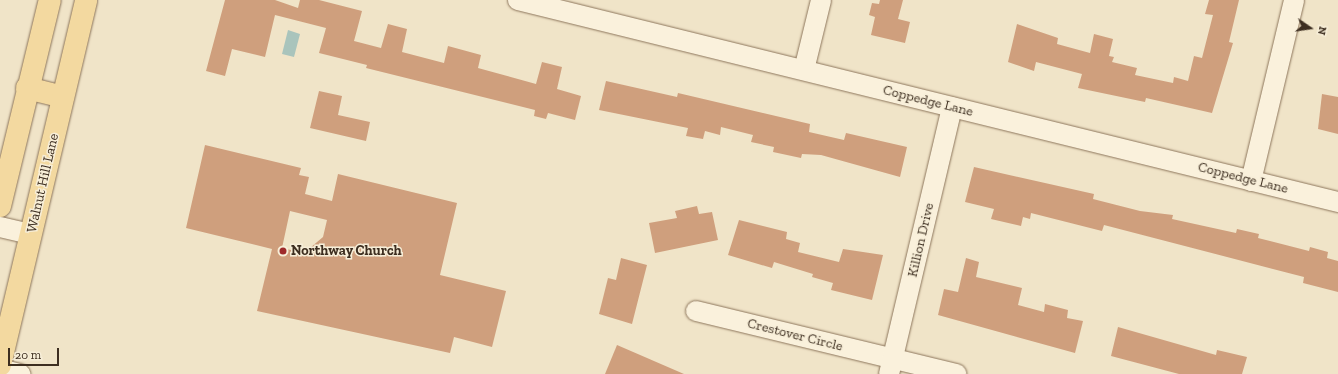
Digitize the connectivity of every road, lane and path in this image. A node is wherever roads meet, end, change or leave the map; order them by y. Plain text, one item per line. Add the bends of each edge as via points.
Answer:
1 (50, 0) edge
2 (86, 0) edge
3 (821, 0) edge
4 (1294, 0) edge
5 (524, 1) edge
6 (804, 70) junction
7 (28, 88) junction
8 (63, 97) junction
9 (952, 107) junction
10 (1251, 180) junction
11 (1338, 202) edge
12 (0, 206) edge
13 (0, 227) edge
14 (31, 234) junction
15 (696, 311) dead end
16 (0, 365) edge
17 (891, 366) edge
18 (0, 369) edge
19 (20, 374) edge
20 (956, 374) edge

1 - 7 main road
2 - 8 main road, Walnut Hill Lane
3 - 6 street
4 - 10 street
5 - 6 street, Coppedge Lane
6 - 9 street, Coppedge Lane
7 - 8 main road
7 - 12 main road
8 - 14 main road, Walnut Hill Lane
9 - 10 street, Coppedge Lane
9 - 17 street, Killion Drive
10 - 11 street, Coppedge Lane
13 - 14 street
14 - 16 main road, Walnut Hill Lane
15 - 17 street, Crestover Circle
17 - 20 street, Crestover Circle
18 - 19 street

